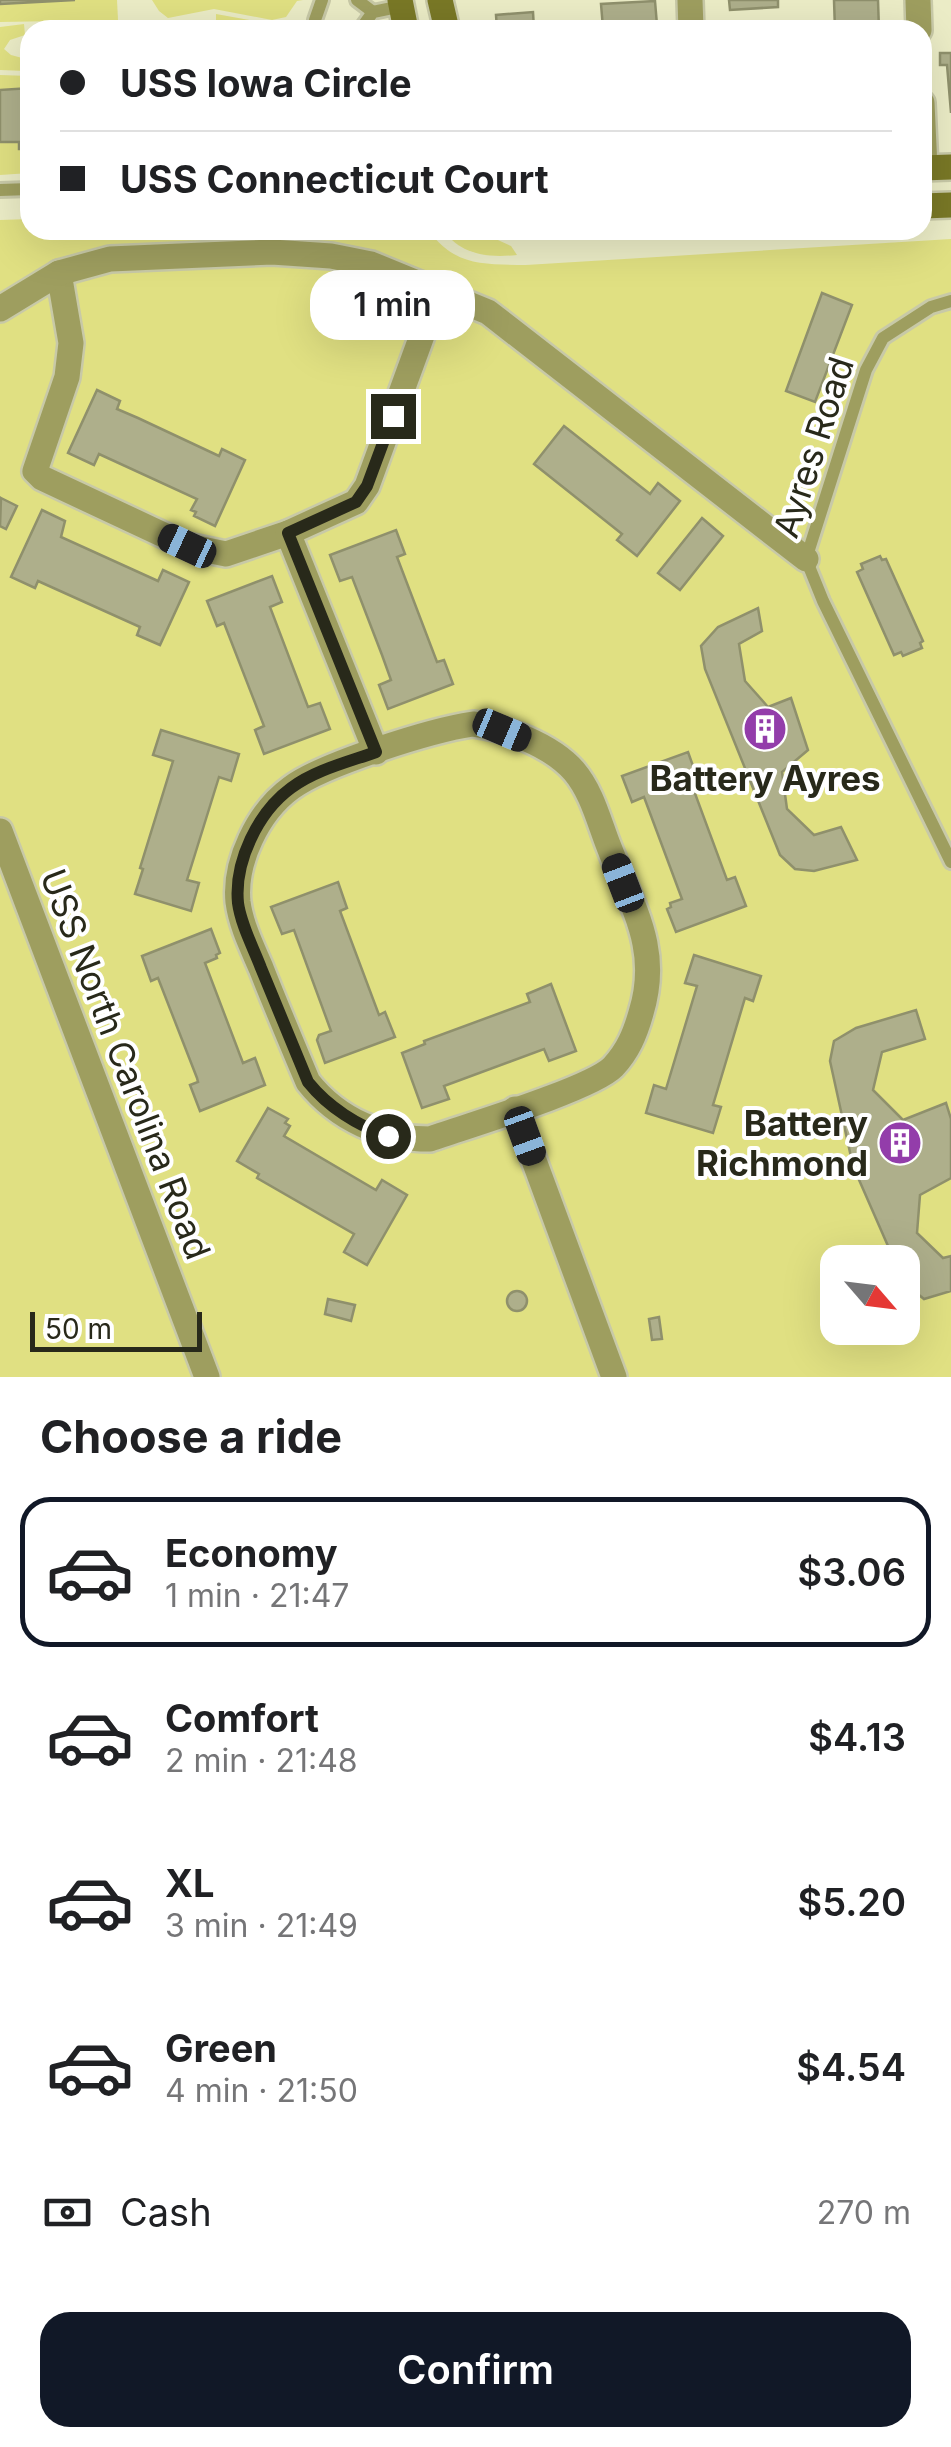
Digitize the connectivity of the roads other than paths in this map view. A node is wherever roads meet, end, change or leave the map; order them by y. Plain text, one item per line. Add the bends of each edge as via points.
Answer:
1 (357, 0) edge
2 (374, 12) junction
3 (402, 12) edge
4 (368, 20) edge
5 (59, 273) junction
6 (439, 290) junction
7 (951, 301) edge
8 (0, 309) edge
9 (288, 533) junction
10 (806, 560) junction
11 (376, 752) junction
12 (0, 832) edge
13 (951, 862) edge
14 (515, 1109) junction
15 (207, 1377) edge
16 (614, 1377) edge

1 - 2 lane
2 - 3 lane
2 - 4 lane
5 - 6 street via 110,259 272,252 372,264
5 - 8 street
5 - 9 street via 72,343 67,378 36,462 42,478 204,551 226,554
6 - 9 street via 367,486 356,502
6 - 10 street via 488,312
7 - 10 lane, Ayres Road via 883,338 866,370
9 - 11 street
10 - 13 lane, Ayres Road
11 - 14 street via 456,726 490,726 564,761 584,784 648,947 650,976 626,1052 604,1075
11 - 14 street via 306,778 270,809 238,877 242,922 308,1082 326,1102 374,1131 402,1139 430,1139
12 - 15 street, USS North Carolina Road
14 - 16 street

